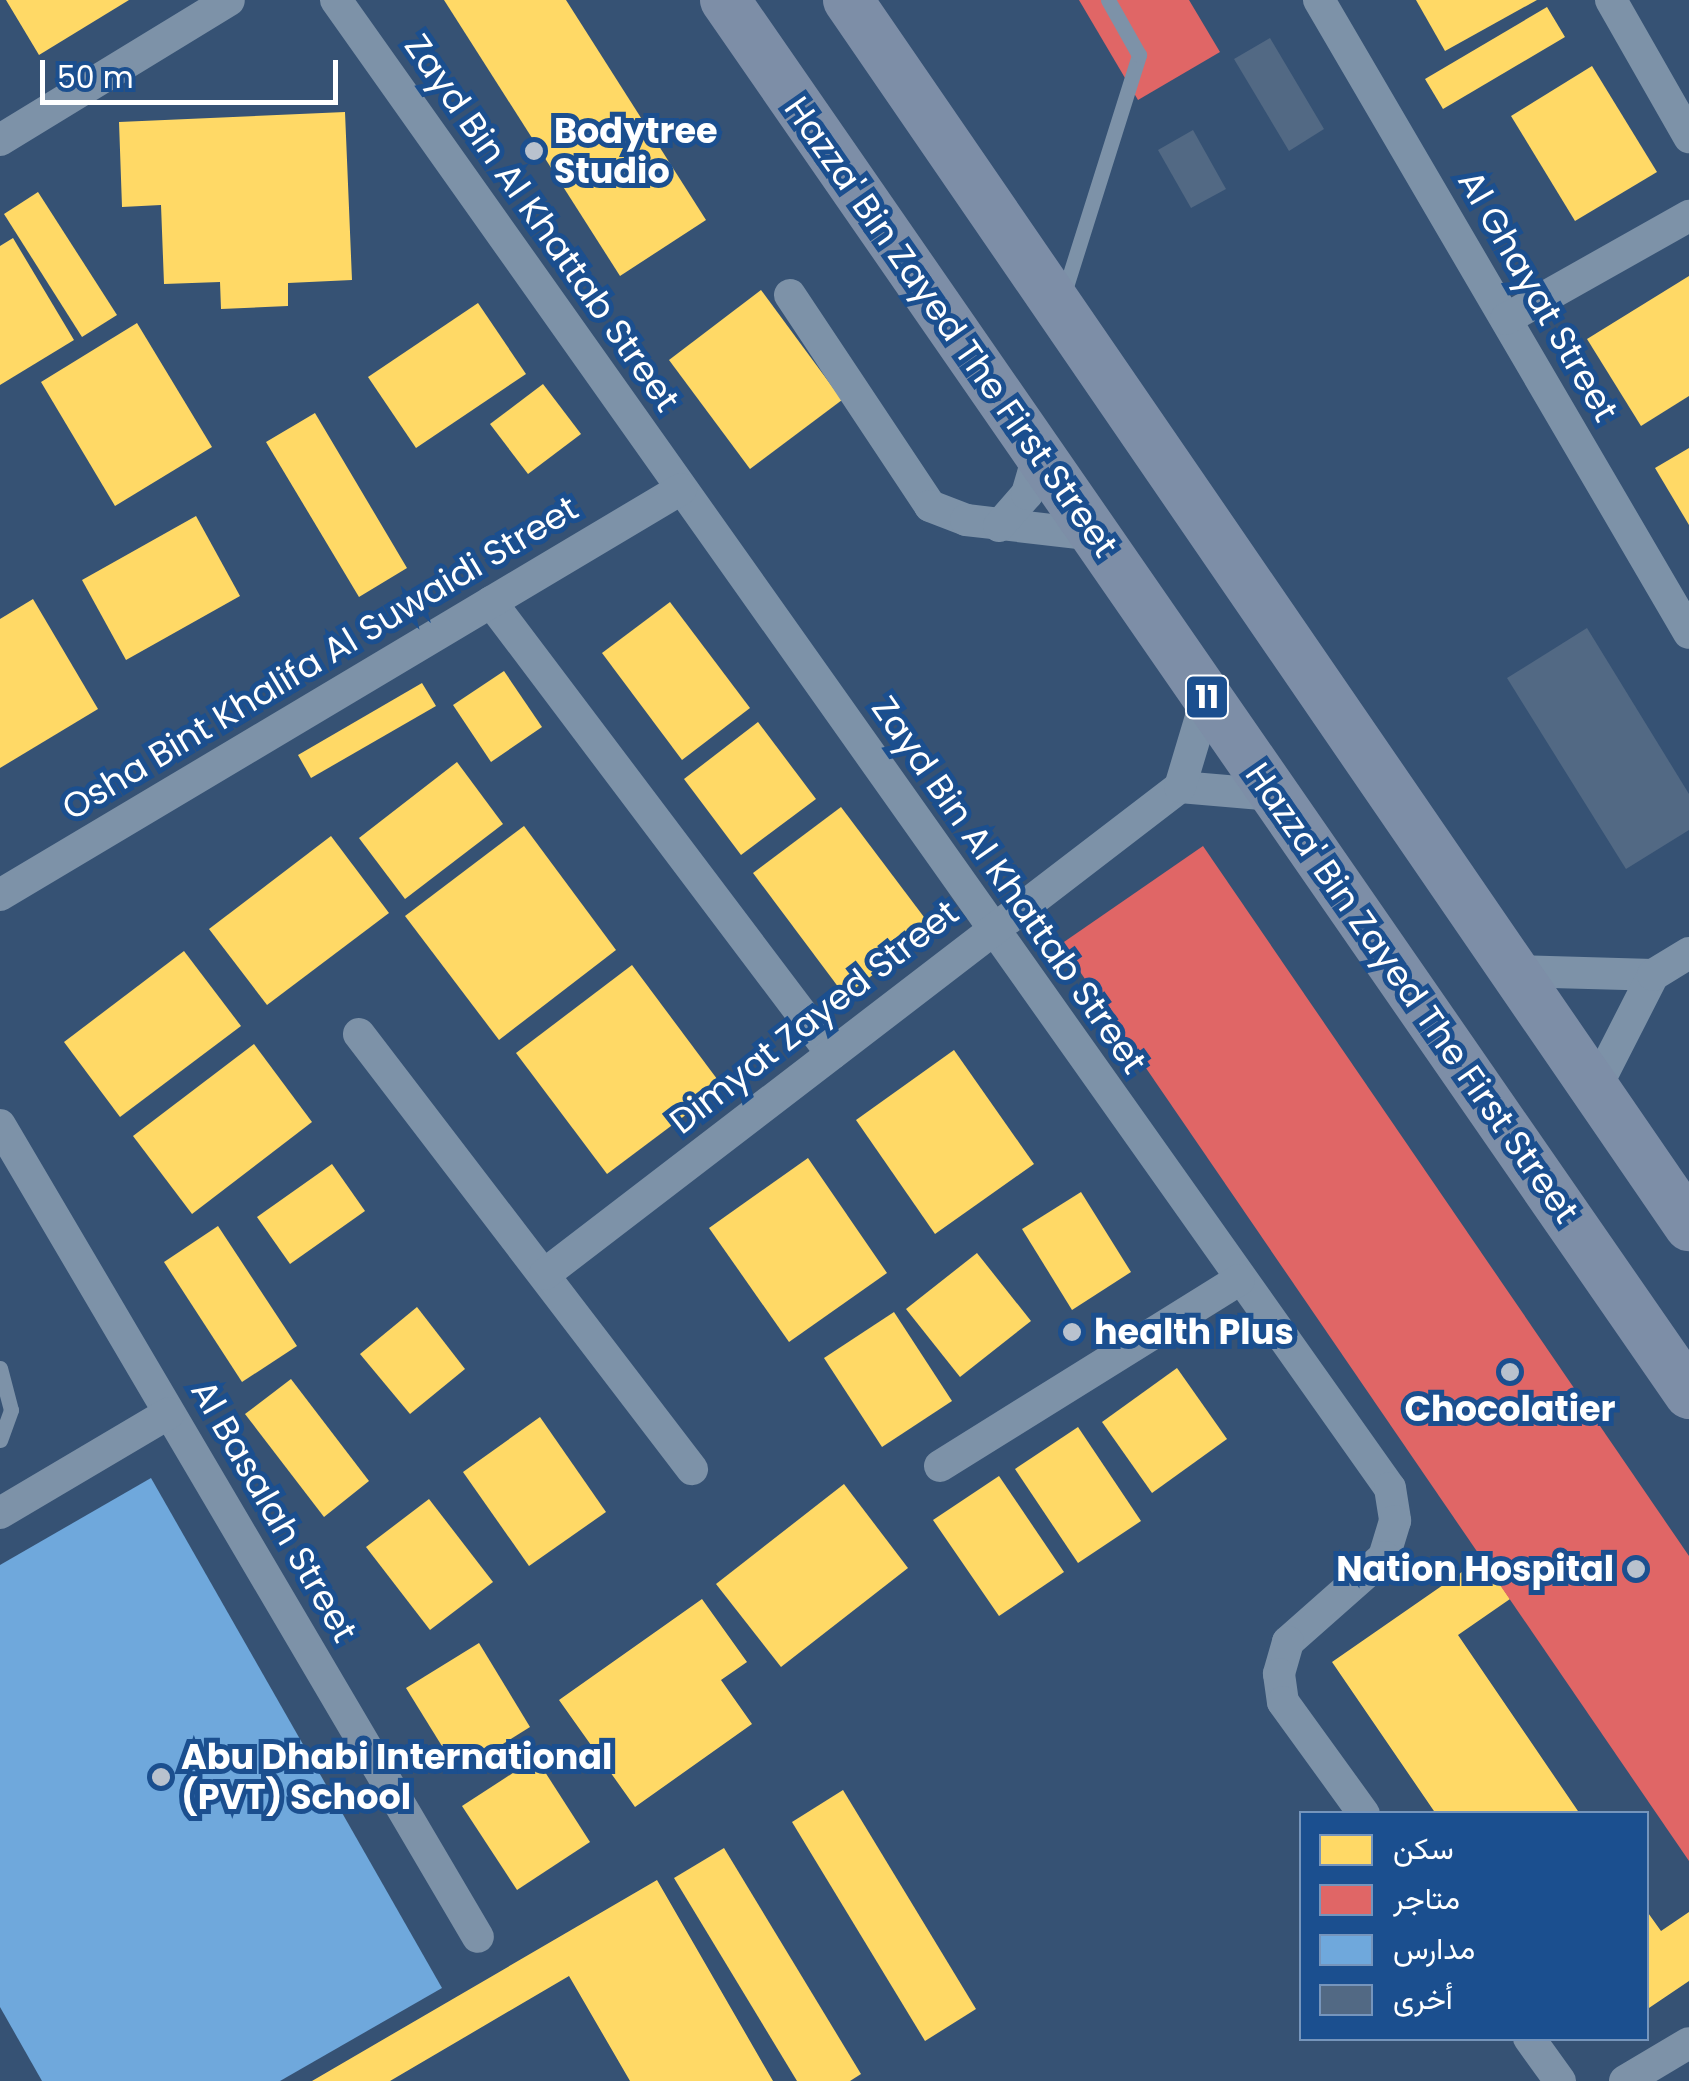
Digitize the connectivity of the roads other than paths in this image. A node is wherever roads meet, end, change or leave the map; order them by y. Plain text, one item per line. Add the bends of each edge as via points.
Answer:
1 (229, 0) edge
2 (336, 0) edge
3 (725, 0) edge
4 (848, 0) edge
5 (1108, 0) edge
6 (1319, 0) edge
7 (1611, 0) edge
8 (1689, 136) edge
9 (0, 140) edge
10 (1689, 216) edge
11 (790, 295) dead end
12 (1058, 311) junction
13 (1506, 319) junction
14 (1039, 453) junction
15 (681, 489) junction
16 (999, 526) junction
17 (1096, 535) junction
18 (491, 602) junction
19 (1689, 633) edge
20 (1207, 697) junction
21 (1180, 787) junction
22 (1274, 795) junction
23 (0, 895) edge
24 (992, 931) junction
25 (1689, 953) edge
26 (1514, 971) junction
27 (1653, 975) junction
28 (359, 1034) dead end
29 (832, 1054) junction
30 (1594, 1089) junction
31 (0, 1125) edge
32 (1689, 1226) edge
33 (546, 1274) junction
34 (1239, 1280) junction
35 (0, 1368) edge
36 (1689, 1394) edge
37 (170, 1412) junction
38 (0, 1440) edge
39 (940, 1466) dead end
40 (692, 1468) dead end
41 (0, 1513) edge
42 (1362, 1811) edge
43 (478, 1937) dead end
44 (1531, 2041) edge
45 (1689, 2043) edge
46 (1560, 2081) edge
47 (1626, 2081) edge

1 - 9 street
2 - 15 street, Zayd Bin Al Khattab Street
3 - 14 main road, Hazza' Bin Zayed The First Street / 11
4 - 12 main road
5 - 12 lane via 1139,55
6 - 13 street, Al Ghayat Street
7 - 8 street
10 - 13 street
11 - 16 street via 922,498 952,517
12 - 26 main road
13 - 19 street, Al Ghayat Street
14 - 16 street via 1028,494
14 - 17 main road, Hazza' Bin Zayed The First Street / 11
15 - 18 street, Osha Bint Khalifa Al Suwaidi Street
15 - 24 street, Zayd Bin Al Khattab Street
16 - 17 street
17 - 20 main road, Hazza' Bin Zayed The First Street / 11
18 - 23 street, Osha Bint Khalifa Al Suwaidi Street
18 - 29 street
20 - 21 street
20 - 22 main road, Hazza' Bin Zayed The First Street / 11
21 - 22 street
21 - 24 street, Dimyat Zayed Street
22 - 36 main road, Hazza' Bin Zayed The First Street / 11
24 - 29 street, Dimyat Zayed Street
24 - 34 street, Zayd Bin Al Khattab Street
25 - 27 street
26 - 27 street
26 - 30 main road
27 - 30 street
28 - 33 street
29 - 33 street, Dimyat Zayed Street
30 - 32 main road
31 - 37 street, Al Basalah Street
33 - 40 street
34 - 39 street
34 - 42 street, Zayd Bin Al Khattab Street via 1390,1488 1395,1521 1384,1557 1288,1642 1279,1674 1282,1702
35 - 38 lane via 12,1410
37 - 41 street
37 - 43 street, Al Basalah Street
44 - 46 street
45 - 47 street

